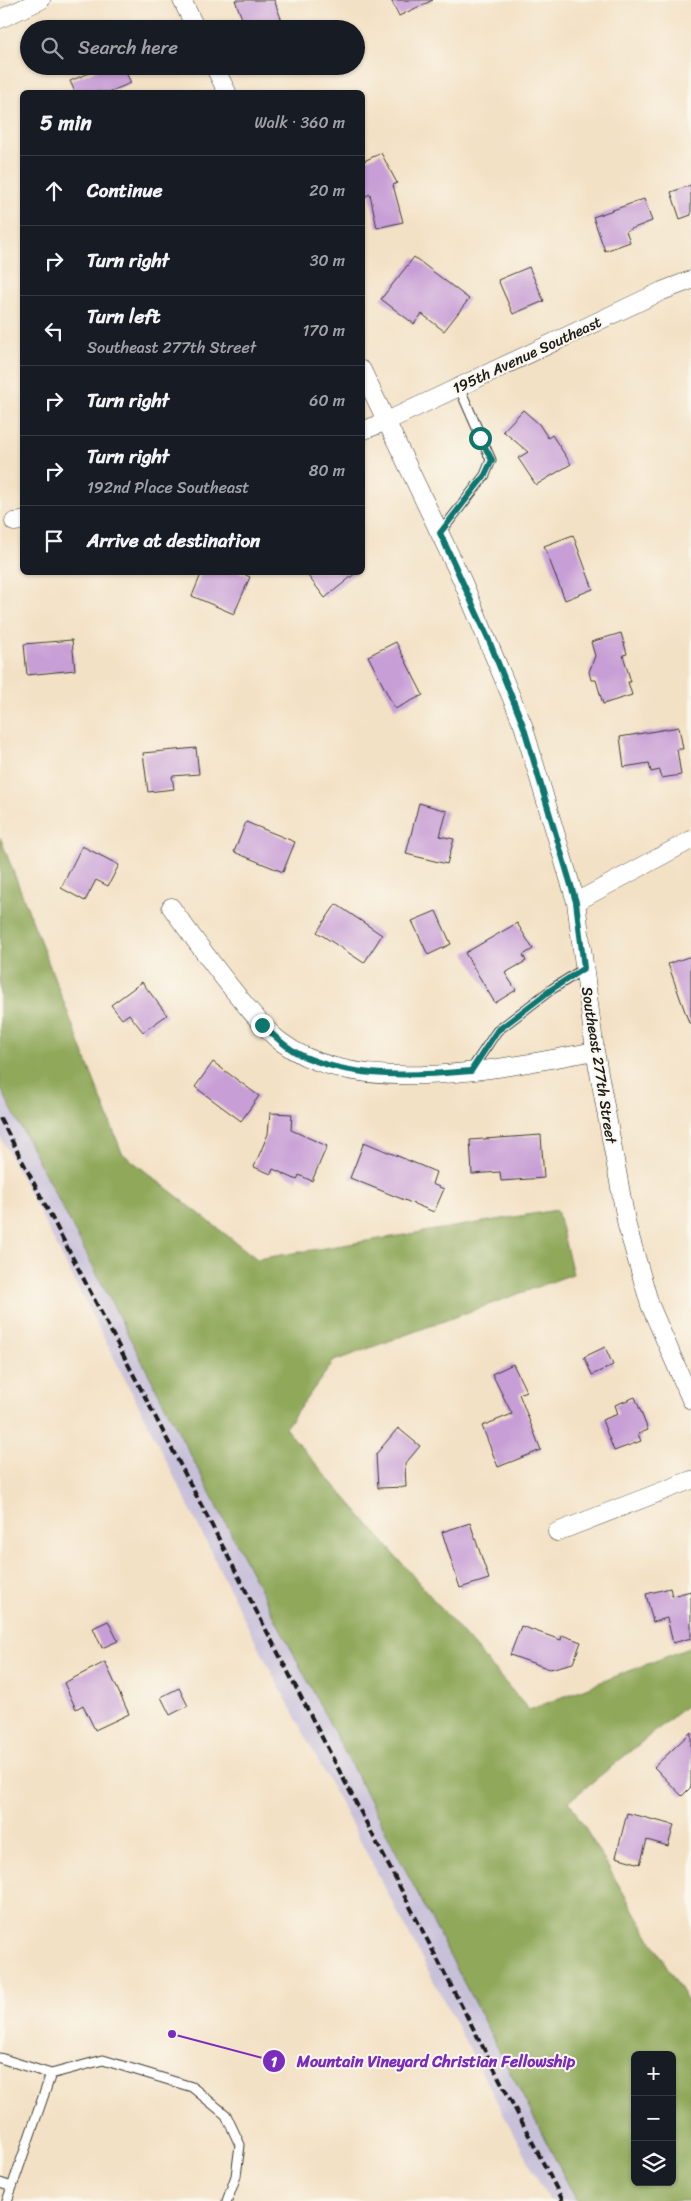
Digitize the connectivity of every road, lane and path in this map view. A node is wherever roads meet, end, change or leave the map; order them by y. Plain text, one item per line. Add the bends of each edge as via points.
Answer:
1 (41, 0) edge
2 (182, 0) edge
3 (0, 19) edge
4 (192, 20) edge
5 (218, 75) edge
6 (226, 90) edge
7 (691, 280) edge
8 (365, 376) edge
9 (458, 388) junction
10 (388, 421) junction
11 (365, 430) edge
12 (440, 533) junction
13 (691, 840) edge
14 (576, 902) junction
15 (171, 907) dead end
16 (584, 968) junction
17 (595, 1052) junction
18 (471, 1071) junction
19 (691, 1400) edge
20 (691, 1480) edge
21 (556, 1532) dead end
22 (0, 2058) edge
23 (51, 2074) junction
24 (0, 2183) edge
25 (12, 2187) junction
26 (7, 2201) edge
27 (227, 2201) edge

1 - 3 street
2 - 4 street
5 - 6 street
7 - 9 street, 195th Avenue Southeast
8 - 10 street, Southeast 277th Street
9 - 10 street, 195th Avenue Southeast
9 - 12 lane via 492,460 485,475
10 - 11 street, 195th Avenue Southeast
10 - 12 street, Southeast 277th Street
12 - 14 street, Southeast 277th Street via 523,725
13 - 14 street
14 - 16 street, Southeast 277th Street
15 - 18 street via 218,973 262,1025 304,1056 354,1072 410,1076
16 - 17 street, Southeast 277th Street
16 - 18 lane via 497,1031
17 - 18 street
17 - 19 street, Southeast 277th Street via 626,1226 650,1305
20 - 21 street
22 - 23 lane
23 - 25 lane
23 - 27 lane via 103,2060 192,2087 226,2115 240,2145 236,2176
24 - 25 lane
25 - 26 lane

